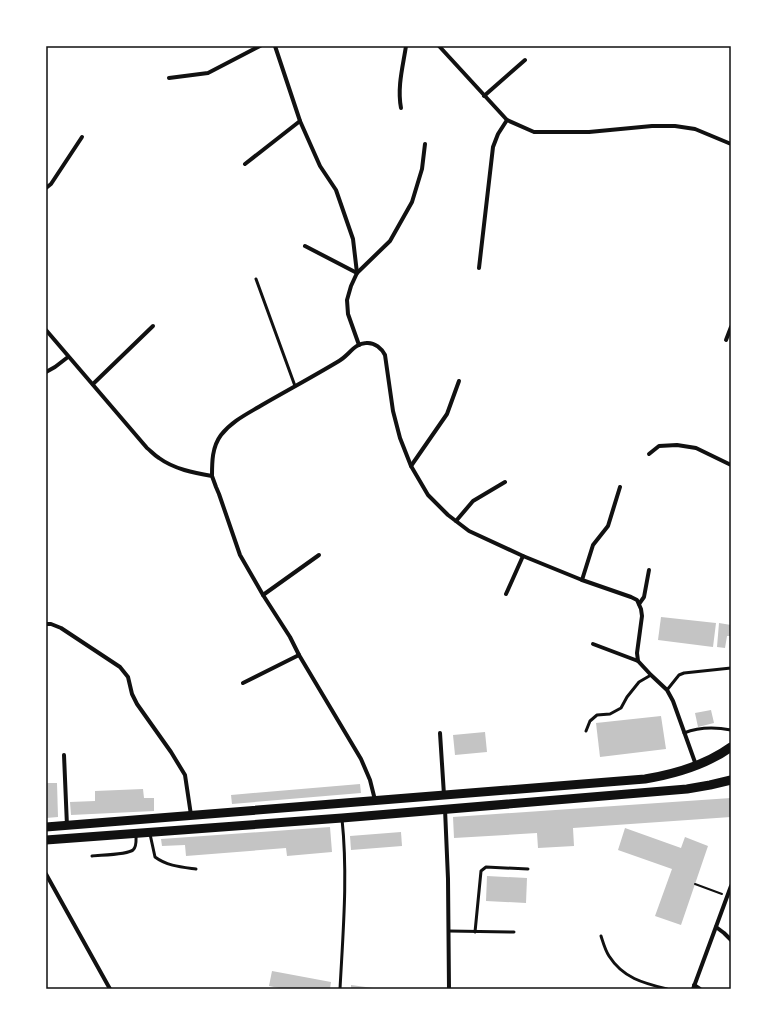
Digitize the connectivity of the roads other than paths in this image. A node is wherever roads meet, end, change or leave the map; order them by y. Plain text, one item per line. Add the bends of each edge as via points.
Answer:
1 (260, 46) edge
2 (275, 46) edge
3 (406, 46) edge
4 (439, 46) edge
5 (525, 60) dead end
6 (169, 78) dead end
7 (484, 96) junction
8 (401, 108) dead end
9 (507, 120) junction
10 (300, 121) junction
11 (82, 137) dead end
12 (425, 144) dead end
13 (731, 144) edge
14 (245, 164) dead end
15 (46, 188) edge
16 (305, 246) dead end
17 (479, 268) dead end
18 (357, 273) junction
19 (256, 279) dead end
20 (153, 326) dead end
21 (731, 327) edge
22 (46, 330) edge
23 (726, 340) dead end
24 (359, 345) junction
25 (68, 356) junction
26 (46, 372) edge
27 (459, 381) dead end
28 (93, 384) junction
29 (295, 386) junction
30 (649, 454) dead end
31 (731, 465) edge
32 (411, 466) junction
33 (212, 476) junction
34 (505, 482) dead end
35 (620, 487) dead end
36 (456, 521) junction
37 (319, 555) dead end
38 (523, 556) junction
39 (649, 570) dead end
40 (582, 580) junction
41 (506, 594) dead end
42 (263, 595) junction
43 (639, 604) junction
44 (46, 624) edge
45 (593, 644) dead end
46 (299, 655) junction
47 (638, 661) junction
48 (731, 668) edge
49 (651, 675) junction
50 (243, 683) dead end
51 (666, 690) junction
52 (731, 730) edge
53 (586, 731) dead end
54 (440, 733) dead end
55 (684, 733) junction
56 (731, 747) edge
57 (64, 755) dead end
58 (696, 765) junction
59 (731, 780) edge
60 (444, 795) junction
61 (375, 800) junction
62 (445, 809) junction
63 (247, 811) junction
64 (192, 815) junction
65 (342, 818) junction
66 (249, 824) junction
67 (67, 826) junction
68 (46, 827) edge
69 (150, 832) junction
70 (136, 833) junction
71 (46, 840) edge
72 (92, 856) dead end
73 (196, 869) dead end
74 (528, 869) dead end
75 (46, 874) edge
76 (731, 886) edge
77 (716, 928) junction
78 (449, 931) junction
79 (475, 932) junction
80 (514, 932) dead end
81 (601, 936) dead end
82 (731, 940) edge
83 (693, 987) edge
84 (110, 989) edge
85 (340, 989) edge
86 (449, 989) edge
87 (666, 989) edge
88 (700, 989) edge

1 - 6 street via 208,72
2 - 10 street
3 - 8 street via 399,98
4 - 7 street
5 - 7 street
7 - 9 street
9 - 13 street via 534,132 589,132 675,126 695,129
9 - 17 street via 493,147
10 - 14 street
10 - 18 street via 320,166 336,190 353,239
11 - 15 street
12 - 18 street via 422,170 412,202 390,240
16 - 18 street
18 - 24 street via 347,300 348,314
19 - 29 lane
20 - 28 street
21 - 23 street
22 - 25 street
24 - 29 street via 340,360
24 - 32 street via 374,344 385,355 393,411
25 - 26 street
25 - 28 street
27 - 32 street via 447,414
28 - 33 street via 157,458 180,468
29 - 33 street via 227,428 215,445
30 - 31 street via 659,446 677,445 696,448
32 - 36 street via 428,495
33 - 42 street via 240,555
34 - 36 street via 473,501
35 - 40 street via 608,526 593,545
36 - 38 street
37 - 42 street
38 - 40 street
38 - 41 street
39 - 43 street via 644,597
40 - 43 street via 631,596
42 - 46 street
43 - 47 street via 642,616
44 - 64 street via 61,628 120,667 128,677 137,704 185,775
45 - 47 street
46 - 50 street
46 - 61 street via 361,759
47 - 49 street
48 - 51 lane via 684,673
49 - 51 street
49 - 53 lane via 639,682 621,708 610,714 597,715 590,721
51 - 55 street via 673,701
52 - 55 lane via 717,727 693,729
54 - 60 street
55 - 58 street
56 - 58 main road
57 - 67 street
58 - 60 main road via 668,775 644,778
59 - 62 main road via 687,789
60 - 61 main road
60 - 62 main road
61 - 63 main road
62 - 65 main road
62 - 78 street
63 - 64 main road
63 - 66 main road
64 - 67 main road
65 - 66 main road
65 - 85 lane via 345,882
66 - 69 main road
67 - 68 main road
69 - 70 main road
69 - 73 lane via 155,857 161,862
70 - 71 main road
70 - 72 lane via 136,846 132,851
74 - 79 lane via 486,867 481,871
75 - 84 street
76 - 77 street
77 - 82 street
77 - 83 street
78 - 79 lane
78 - 86 street
79 - 80 lane
81 - 87 lane via 608,955 620,970 643,983
83 - 88 street

